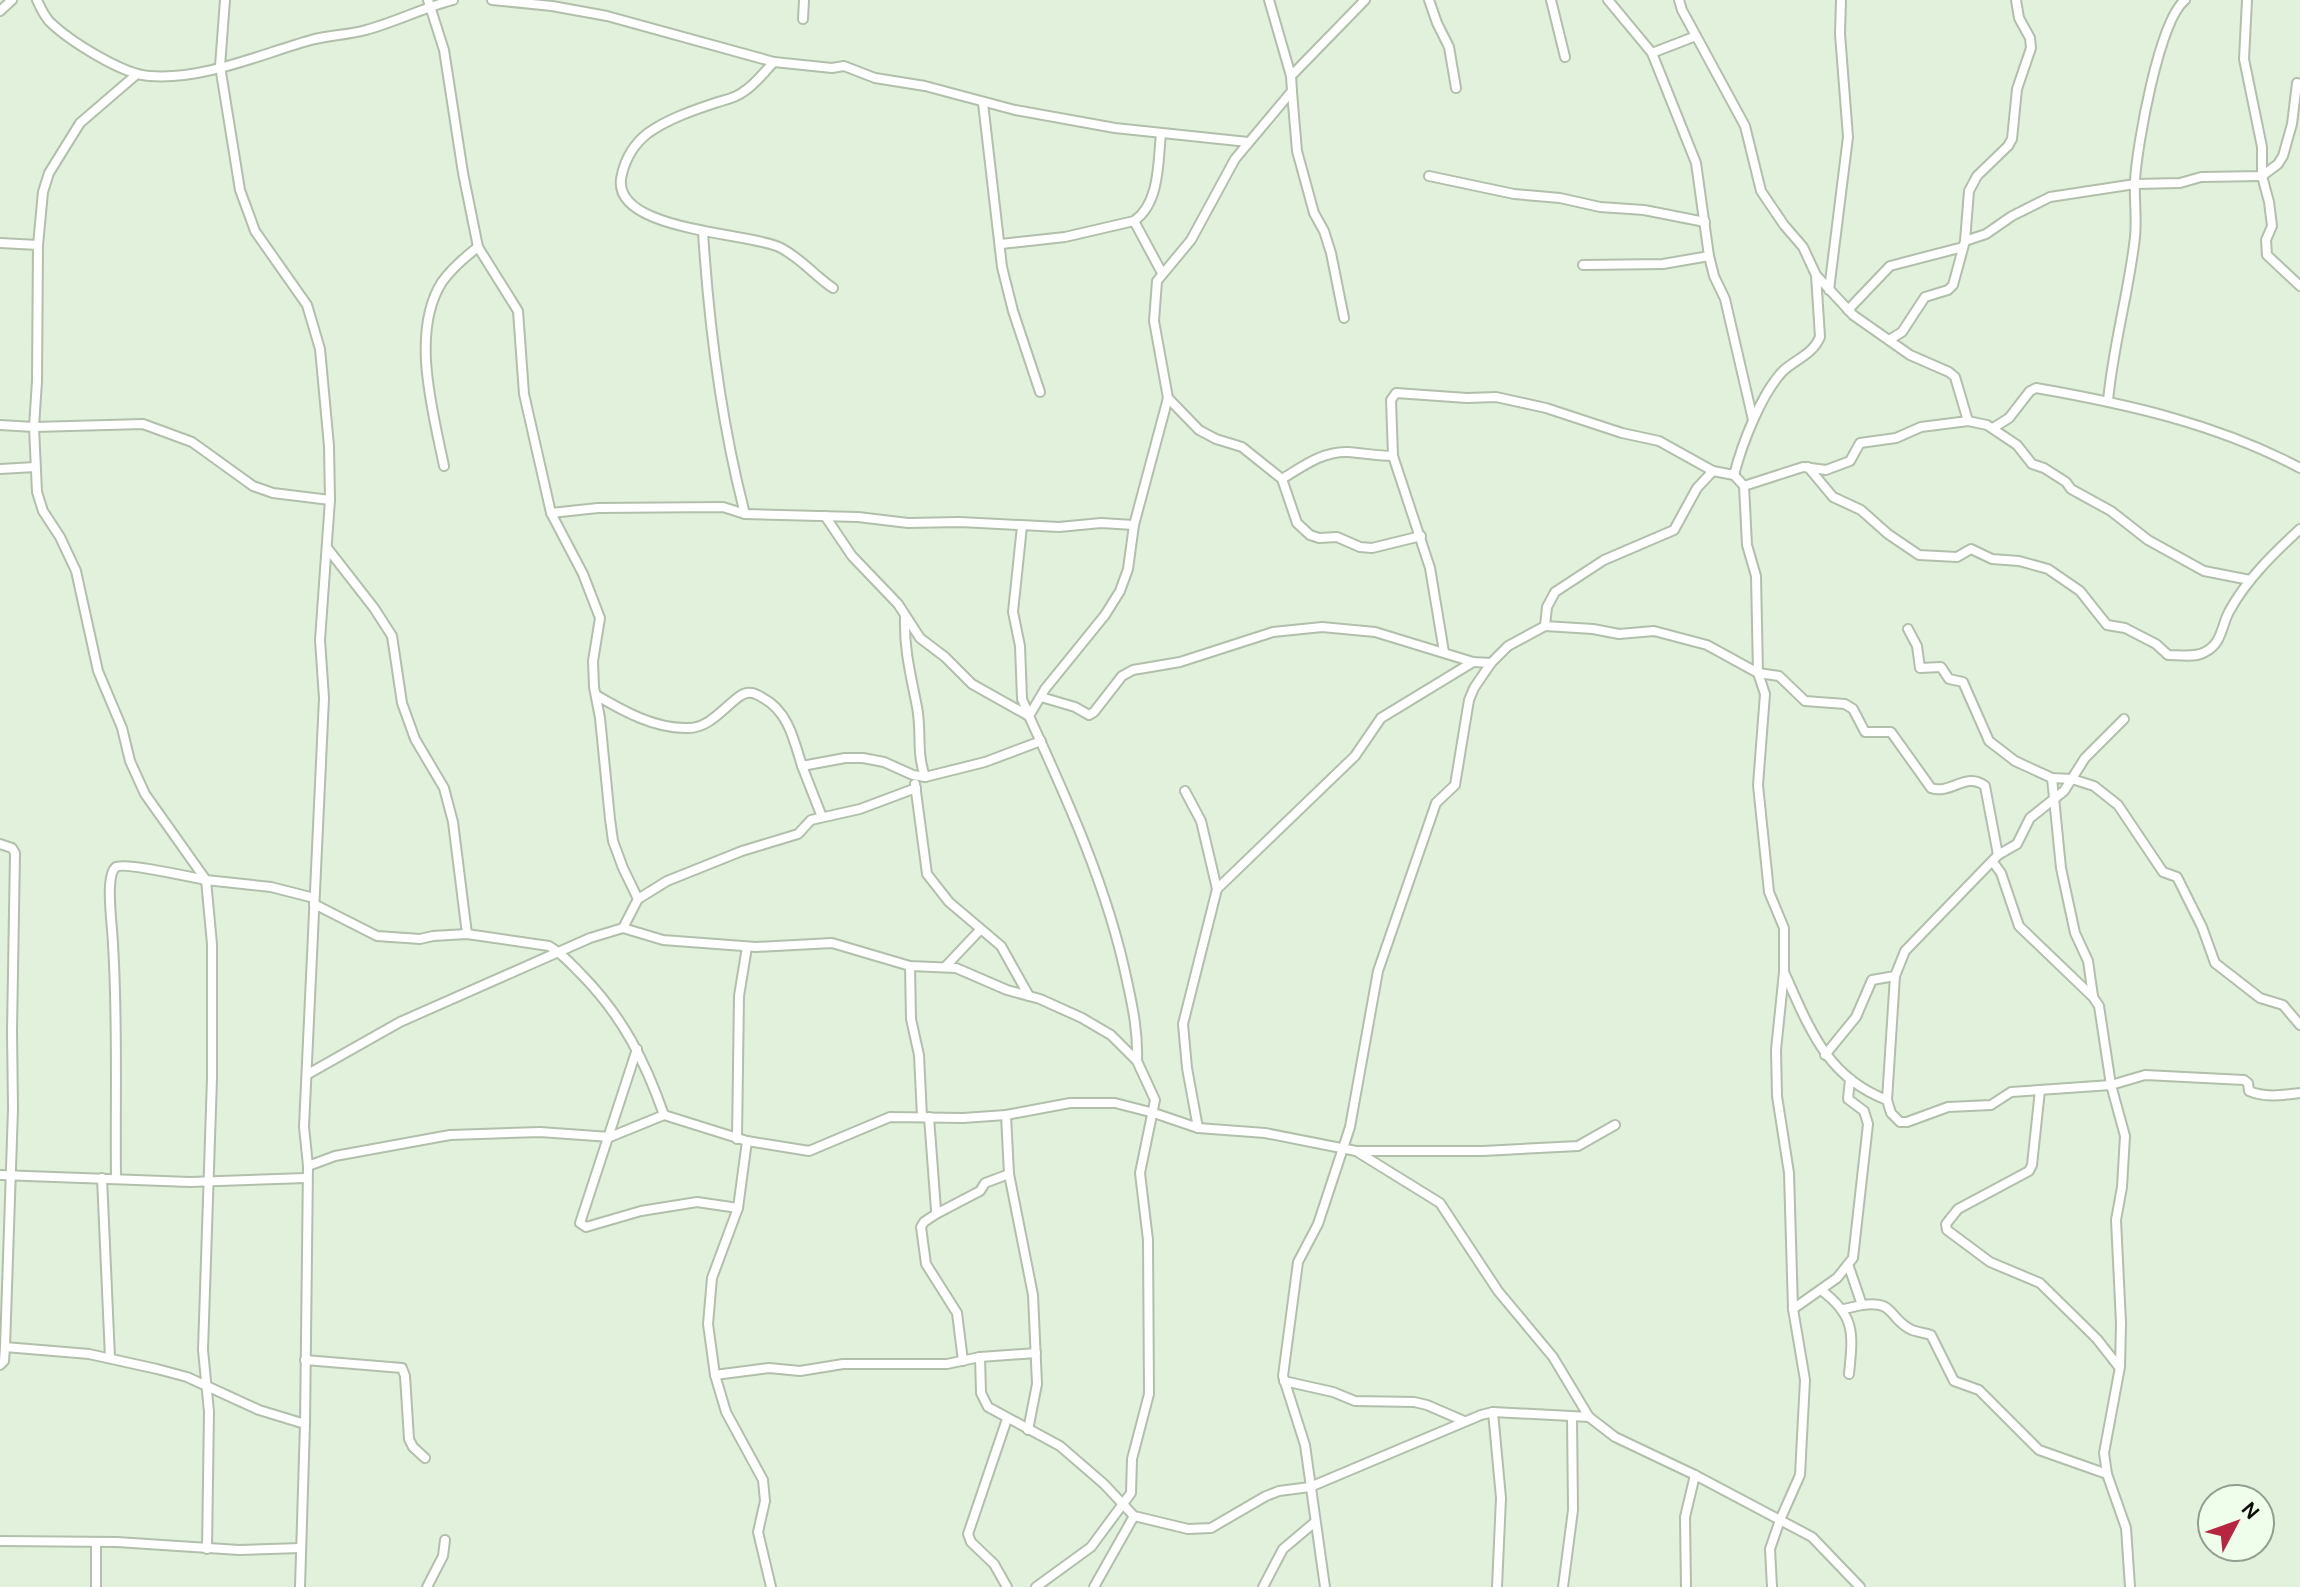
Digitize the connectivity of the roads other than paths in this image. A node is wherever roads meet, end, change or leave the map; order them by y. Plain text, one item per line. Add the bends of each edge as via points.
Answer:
1 (12, 0) edge
2 (37, 0) edge
3 (225, 0) edge
4 (453, 0) edge
5 (492, 0) edge
6 (804, 0) edge
7 (1269, 0) edge
8 (1365, 0) edge
9 (1429, 0) edge
10 (1551, 0) edge
11 (1608, 0) edge
12 (1679, 0) edge
13 (1841, 0) edge
14 (2016, 0) edge
15 (2185, 0) edge
16 (2247, 0) edge
17 (430, 3) edge
18 (0, 11) edge
19 (803, 19) dead end
20 (1696, 36) junction
21 (1652, 53) junction
22 (1565, 57) dead end
23 (774, 62) junction
24 (220, 66) junction
25 (137, 74) junction
26 (1291, 76) junction
27 (2297, 83) dead end
28 (1456, 88) dead end
29 (1292, 91) junction
30 (983, 103) junction
31 (1161, 133) junction
32 (1248, 142) junction
33 (1429, 176) dead end
34 (2262, 176) junction
35 (2135, 184) junction
36 (1134, 221) junction
37 (1705, 222) junction
38 (703, 232) junction
39 (0, 243) edge
40 (1001, 244) junction
41 (1964, 244) junction
42 (38, 245) junction
43 (478, 247) junction
44 (1709, 256) junction
45 (1583, 265) dead end
46 (1162, 273) junction
47 (1816, 275) junction
48 (2300, 286) edge
49 (833, 288) dead end
50 (1829, 290) junction
51 (1848, 310) junction
52 (1344, 318) dead end
53 (1889, 340) junction
54 (1040, 392) dead end
55 (1168, 398) junction
56 (2108, 401) junction
57 (1753, 420) junction
58 (1968, 421) junction
59 (0, 425) edge
60 (34, 427) junction
61 (1993, 428) junction
62 (1393, 456) junction
63 (444, 466) dead end
64 (35, 467) junction
65 (1808, 467) junction
66 (2300, 468) edge
67 (0, 469) edge
68 (1713, 471) junction
69 (1734, 475) junction
70 (1282, 479) junction
71 (1744, 486) junction
72 (330, 500) junction
73 (551, 513) junction
74 (745, 514) junction
75 (825, 516) junction
76 (1134, 525) junction
77 (1022, 526) junction
78 (2300, 529) edge
79 (1421, 536) junction
80 (328, 548) junction
81 (2250, 580) junction
82 (905, 618) junction
83 (1545, 626) junction
84 (1908, 629) dead end
85 (1444, 652) junction
86 (1473, 662) junction
87 (1491, 663) junction
88 (1758, 673) junction
89 (596, 695) junction
90 (1041, 697) junction
91 (1029, 716) junction
92 (2124, 719) dead end
93 (1041, 741) junction
94 (802, 766) junction
95 (913, 775) junction
96 (925, 777) junction
97 (2052, 778) junction
98 (2072, 779) junction
99 (916, 788) junction
100 (1185, 791) dead end
101 (2055, 800) junction
102 (822, 817) junction
103 (0, 844) edge
104 (1995, 858) junction
105 (206, 880) junction
106 (1217, 889) junction
107 (638, 899) junction
108 (314, 901) junction
109 (623, 928) junction
110 (980, 930) junction
111 (467, 934) junction
112 (747, 947) junction
113 (561, 953) junction
114 (910, 966) junction
115 (945, 967) junction
116 (1784, 972) junction
117 (1895, 976) junction
118 (1029, 996) junction
119 (2093, 997) junction
120 (2300, 1025) edge
121 (637, 1048) junction
122 (1825, 1055) junction
123 (1137, 1061) junction
124 (308, 1074) junction
125 (1850, 1079) junction
126 (2111, 1085) junction
127 (2040, 1090) junction
128 (2300, 1093) edge
129 (1887, 1100) junction
130 (1154, 1113) junction
131 (664, 1115) junction
132 (1006, 1115) junction
133 (925, 1117) junction
134 (1615, 1125) dead end
135 (1198, 1128) junction
136 (610, 1137) junction
137 (742, 1140) junction
138 (1344, 1147) junction
139 (1356, 1151) junction
140 (308, 1166) junction
141 (1009, 1174) junction
142 (0, 1175) edge
143 (12, 1175) junction
144 (102, 1178) junction
145 (306, 1178) junction
146 (116, 1179) junction
147 (207, 1180) junction
148 (738, 1208) junction
149 (936, 1214) junction
150 (1849, 1267) junction
151 (1821, 1290) junction
152 (1862, 1305) junction
153 (1793, 1309) junction
154 (1844, 1309) junction
155 (5, 1347) junction
156 (1036, 1353) junction
157 (980, 1357) junction
158 (110, 1358) junction
159 (305, 1360) junction
160 (963, 1361) junction
161 (0, 1365) edge
162 (2120, 1367) junction
163 (1849, 1374) dead end
164 (715, 1375) junction
165 (1284, 1381) junction
166 (206, 1387) junction
167 (1493, 1412) junction
168 (1572, 1417) junction
169 (1589, 1417) junction
170 (1007, 1419) junction
171 (1464, 1421) junction
172 (305, 1424) junction
173 (1028, 1430) junction
174 (425, 1458) dead end
175 (2107, 1474) junction
176 (1695, 1475) junction
177 (1310, 1487) junction
178 (1122, 1504) junction
179 (1134, 1516) junction
180 (1780, 1520) junction
181 (1315, 1522) junction
182 (445, 1540) dead end
183 (0, 1541) edge
184 (96, 1542) junction
185 (301, 1548) junction
186 (207, 1549) junction
187 (96, 1587) edge
188 (300, 1587) edge
189 (427, 1587) edge
190 (771, 1587) edge
191 (1007, 1587) edge
192 (1036, 1587) edge
193 (1094, 1587) edge
194 (1263, 1587) edge
195 (1325, 1587) edge
196 (1497, 1587) edge
197 (1563, 1587) edge
198 (1686, 1587) edge
199 (1772, 1587) edge
200 (1860, 1587) edge
201 (2130, 1587) edge

1 - 18 street
2 - 25 street via 55,25 99,56
3 - 24 street
4 - 17 street
5 - 23 street via 607,16
6 - 19 street
7 - 26 street
8 - 26 street
9 - 28 street via 1449,47
10 - 22 street
11 - 21 street
12 - 20 street
13 - 50 street via 1848,137
14 - 41 street via 2031,48 2017,89 2012,139 1969,191
15 - 35 street via 2172,16 2142,118
16 - 34 street via 2244,59 2262,147
17 - 24 street via 365,31
17 - 43 street via 444,50
20 - 21 street
20 - 47 street via 1745,126 1761,191 1803,247
21 - 37 street via 1696,163
23 - 30 street via 844,66
23 - 38 street via 742,93 681,114 651,131 629,154 620,183 626,200 642,212
24 - 25 street via 151,77
24 - 72 street via 245,210 314,323
25 - 42 street via 80,123 49,173
26 - 29 street
27 - 34 street via 2283,156
29 - 32 street
29 - 52 street via 1297,151 1331,253
30 - 31 street
30 - 40 street
31 - 32 street
31 - 36 street via 1152,198 1144,215
32 - 46 street via 1191,240
33 - 37 street
34 - 35 street
34 - 48 street via 2272,226 2267,255
35 - 41 street via 2044,198
35 - 56 street via 2135,240
36 - 40 street via 1065,237
36 - 46 street
37 - 44 street
38 - 49 street via 778,246
38 - 74 street via 719,387
39 - 42 street
40 - 54 street via 1013,311
41 - 51 street via 1890,266
41 - 53 street via 1951,288 1925,297 1902,332
42 - 60 street
43 - 63 street via 442,283 431,308 426,350
43 - 73 street via 518,311 524,394
44 - 45 street via 1663,264
44 - 57 street via 1725,299
46 - 55 street via 1154,321
47 - 50 street
47 - 57 street via 1817,344 1782,372
50 - 51 street
51 - 53 street
53 - 58 street via 1955,377
55 - 70 street via 1199,430 1242,447
55 - 76 street
56 - 61 street via 2036,388
56 - 66 street via 2240,438
57 - 69 street
58 - 61 street
58 - 65 street via 1860,443 1850,461 1826,470
59 - 60 street
60 - 64 street
60 - 72 street via 143,424 192,442 253,486
61 - 81 street via 2021,448 2032,464 2148,540 2204,571
62 - 68 street via 1391,400 1402,391 1496,397 1546,408 1659,441
62 - 70 street via 1331,453
62 - 79 street
64 - 67 street
64 - 105 street via 43,511 76,571 98,671 130,761 145,794
65 - 71 street
65 - 81 street via 1833,497 1861,510 1919,555 1957,557 1971,549 1992,559 2038,565 2080,591 2107,625 2125,628 2168,655 2195,655 2213,646
68 - 69 street
68 - 83 street via 1674,530 1604,560 1555,592
69 - 71 street
70 - 79 street via 1297,523 1310,535 1372,548
71 - 88 street via 1747,545 1756,576
72 - 80 street
73 - 74 street via 723,507
73 - 89 street via 600,618 593,661
74 - 75 street
75 - 77 street
75 - 82 street
76 - 77 street
76 - 90 street via 1120,591
77 - 91 street via 1013,612 1022,699
78 - 81 street
79 - 85 street
80 - 108 street via 320,640 324,698
80 - 111 street via 392,636 402,703 415,739 444,788 453,822
82 - 91 street via 972,684
82 - 96 street via 904,648 918,709 919,758
83 - 87 street via 1514,642
83 - 88 street via 1619,634 1654,631 1707,645
84 - 97 street via 1920,668 1941,667 1949,679 1963,682 1989,741 2015,761
85 - 86 street
85 - 90 street via 1375,632 1286,630 1180,662 1133,670 1089,715
86 - 87 street
86 - 106 street via 1381,718 1355,756
87 - 138 street via 1469,700 1455,785 1436,803 1378,971
88 - 104 street via 1779,676 1805,701 1849,706 1865,732 1891,732 1931,788 1982,782
88 - 116 street via 1765,694 1758,785 1769,892 1784,928
89 - 94 street via 627,714 689,728 718,715 741,695 755,693 782,715
89 - 107 street via 613,841
90 - 91 street
91 - 93 street
92 - 98 street
93 - 96 street
93 - 123 street via 1117,933 1138,1031
94 - 95 street via 863,758
94 - 102 street
95 - 96 street
95 - 99 street
97 - 98 street
97 - 101 street
98 - 101 street
98 - 120 street via 2094,786 2115,802 2163,872 2177,877 2220,970 2260,998 2283,1005
99 - 102 street
99 - 110 street via 927,874
100 - 106 street via 1201,821
101 - 104 street via 2030,818 2017,844
101 - 119 street via 2061,868
102 - 107 street via 798,834 667,881
103 - 143 street via 15,853
104 - 117 street via 1905,951
104 - 119 street via 2019,926
105 - 108 street via 271,887
105 - 146 street via 133,864 120,864 110,874
105 - 147 street via 212,944
106 - 135 street via 1183,1024
107 - 109 street
108 - 111 street via 377,936
108 - 124 street
109 - 112 street via 663,940
109 - 113 street
110 - 115 street
110 - 118 street via 1001,946
111 - 113 street via 549,946
112 - 114 street via 832,943
112 - 137 street via 739,996
113 - 121 street via 604,996
113 - 124 street via 400,1022
114 - 115 street
114 - 133 street via 911,1019
115 - 118 street
116 - 122 street
116 - 153 street via 1776,1060 1789,1173
117 - 122 street via 1872,980 1856,1017
117 - 129 street
118 - 123 street via 1098,1027
119 - 126 street via 2102,1012
121 - 131 street
121 - 136 street
122 - 125 street
123 - 130 street via 1154,1095
124 - 140 street
125 - 129 street
125 - 150 street via 1848,1099 1864,1111 1868,1124
126 - 127 street
126 - 128 street via 2159,1074 2244,1080 2254,1094
126 - 162 street via 2125,1136 2116,1220
127 - 129 street via 2011,1092 1991,1105 1948,1107 1907,1122 1896,1120
127 - 162 street via 2029,1171 1958,1209 1947,1230 1990,1262 2035,1279
130 - 132 street via 1115,1103 1078,1103
130 - 135 street
130 - 178 street via 1140,1173 1148,1240 1151,1378 1132,1459 1131,1493
131 - 136 street
131 - 137 street
132 - 133 street
132 - 141 street
133 - 137 street via 883,1118 809,1151
133 - 149 street
134 - 139 street via 1578,1146
135 - 138 street
136 - 140 street via 540,1132 450,1135 335,1156
136 - 148 street via 580,1218 583,1227 697,1202
137 - 148 street
138 - 139 street
138 - 165 street via 1318,1224 1298,1262
139 - 169 street via 1440,1203 1498,1291 1553,1357
140 - 145 street
141 - 149 street
141 - 156 street via 1033,1295
142 - 143 street
143 - 144 street
143 - 155 street
144 - 146 street
144 - 158 street
145 - 147 street
145 - 159 street
146 - 147 street
147 - 166 street
148 - 164 street via 712,1278 708,1324
149 - 160 street via 921,1227 926,1264 957,1313
150 - 151 street
150 - 152 street
151 - 153 street
151 - 154 street
152 - 154 street
152 - 175 street via 1885,1305 1907,1327 1931,1335 1954,1381 1979,1390 2039,1450
153 - 180 street via 1805,1380 1800,1475
154 - 163 street via 1850,1330
155 - 158 street
155 - 161 street
156 - 157 street
156 - 173 street via 1036,1392
157 - 160 street
157 - 170 street via 982,1398
158 - 166 street via 187,1377
159 - 172 street
159 - 174 street via 402,1368 409,1439
160 - 164 street
162 - 175 street via 2105,1443
164 - 190 street via 726,1412 763,1480 765,1501 758,1532
165 - 171 street via 1355,1401 1414,1402
165 - 177 street via 1305,1445
166 - 172 street
166 - 186 street
167 - 168 street
167 - 171 street
167 - 196 street via 1501,1498
168 - 169 street
168 - 197 street via 1573,1510
169 - 176 street via 1615,1437
170 - 173 street
170 - 191 street via 968,1534
171 - 177 street
172 - 185 street
173 - 178 street via 1060,1446
175 - 201 street via 2126,1528
176 - 180 street
176 - 198 street via 1685,1517
177 - 179 street via 1266,1496 1205,1529
177 - 181 street
178 - 179 street
178 - 192 street via 1091,1547
179 - 193 street
180 - 199 street via 1770,1549
180 - 200 street via 1812,1537
181 - 194 street via 1283,1549
181 - 195 street
182 - 189 street
183 - 184 street
184 - 186 street
184 - 187 street
185 - 186 street
185 - 188 street

